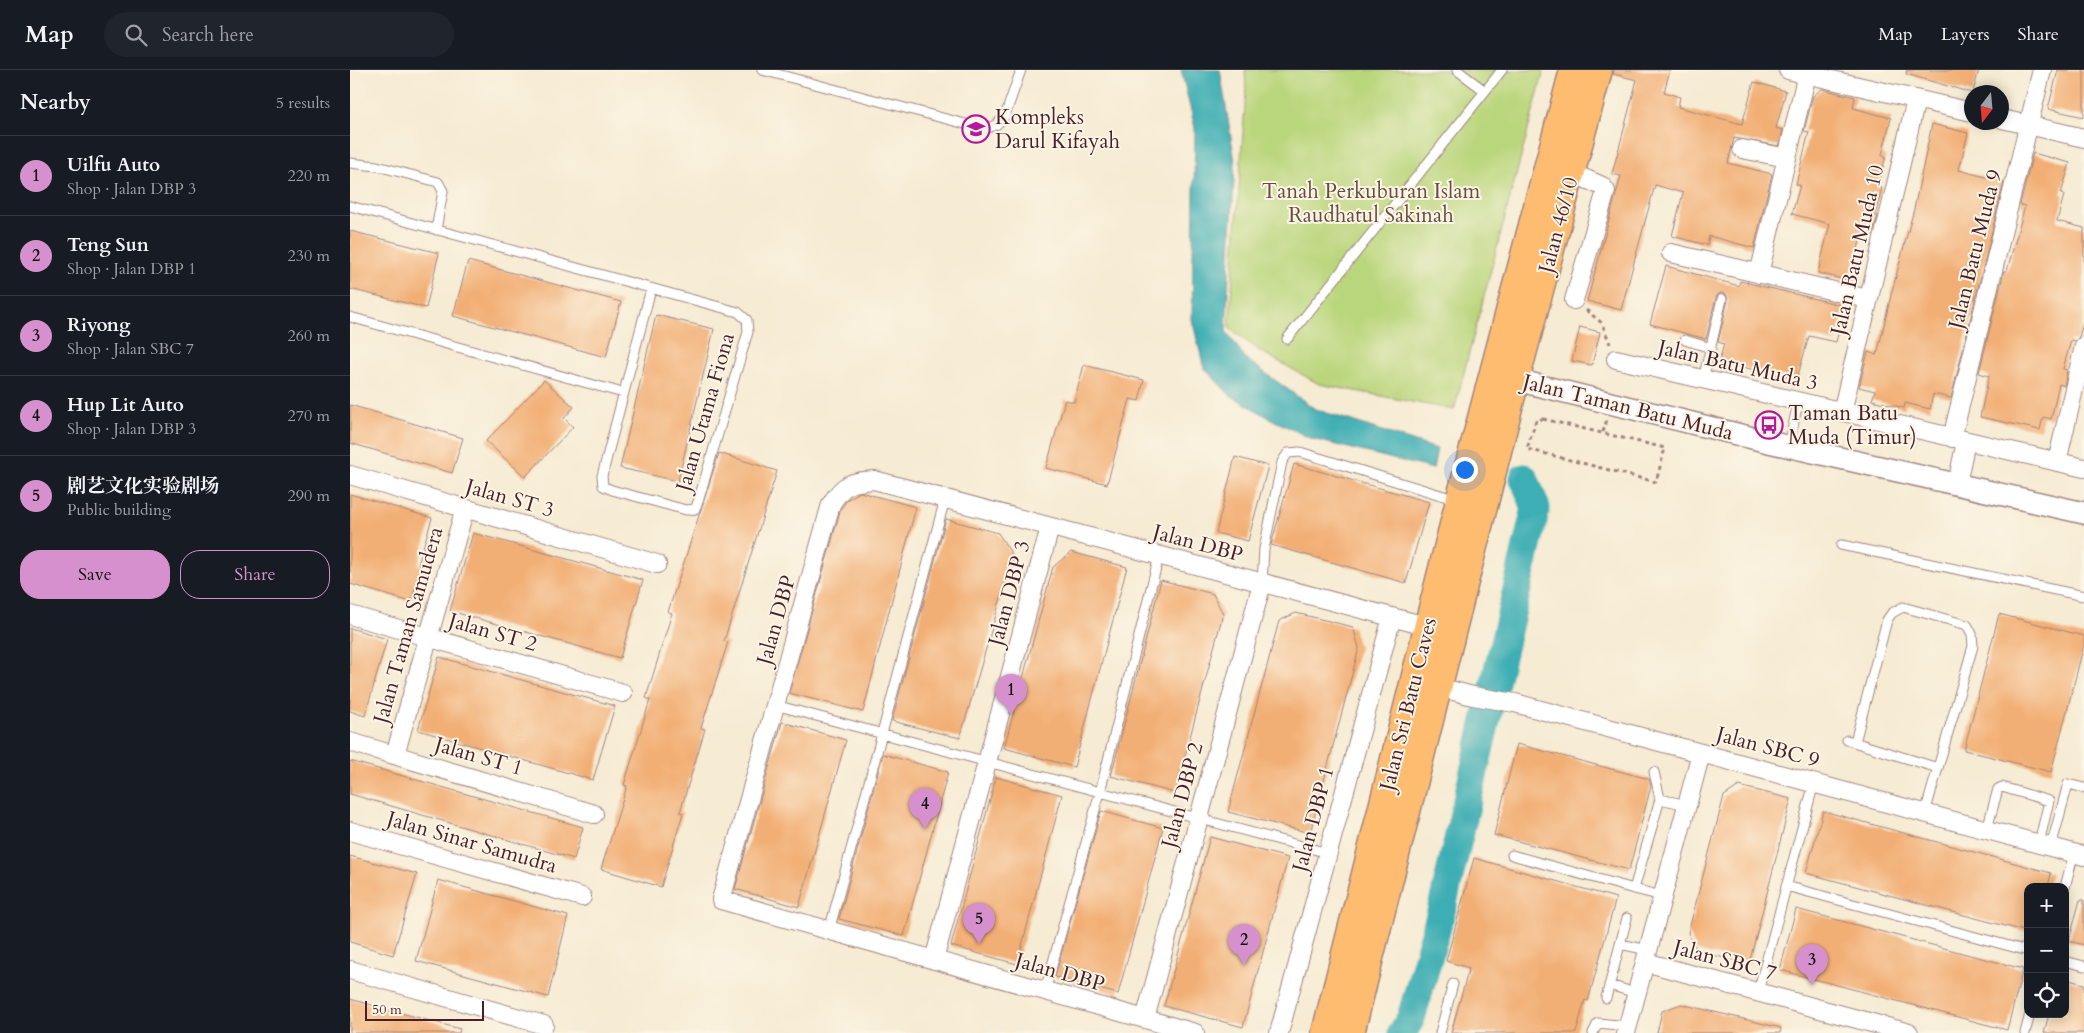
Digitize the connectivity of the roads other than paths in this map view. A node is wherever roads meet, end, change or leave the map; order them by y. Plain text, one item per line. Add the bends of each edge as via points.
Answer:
1 (762, 70) edge
2 (1021, 70) edge
3 (1457, 70) edge
4 (1502, 70) edge
5 (1573, 70) edge
6 (1599, 70) edge
7 (1788, 70) edge
8 (2042, 70) edge
9 (1807, 74) junction
10 (1484, 92) junction
11 (1916, 100) junction
12 (1964, 110) edge
13 (2009, 121) edge
14 (2028, 125) junction
15 (2084, 138) edge
16 (1742, 149) dead end
17 (1787, 158) junction
18 (350, 163) edge
19 (1572, 173) junction
20 (350, 206) edge
21 (436, 230) junction
22 (1671, 253) dead end
23 (1759, 274) junction
24 (651, 288) junction
25 (1722, 299) dead end
26 (1868, 299) junction
27 (1574, 300) road end
28 (350, 317) edge
29 (1287, 339) dead end
30 (1684, 340) dead end
31 (1711, 348) junction
32 (2083, 352) edge
33 (1616, 359) road end
34 (1504, 378) junction
35 (1704, 380) junction
36 (623, 393) junction
37 (1798, 402) junction
38 (1842, 412) junction
39 (1959, 440) junction
40 (1789, 446) junction
41 (2057, 462) junction
42 (2084, 468) edge
43 (350, 475) edge
44 (1957, 484) junction
45 (945, 499) junction
46 (1459, 501) junction
47 (465, 508) junction
48 (2084, 513) edge
49 (1050, 527) junction
50 (1841, 545) dead end
51 (1159, 556) junction
52 (657, 564) dead end
53 (1262, 583) junction
54 (2084, 596) edge
55 (350, 615) edge
56 (1392, 617) junction
57 (1439, 630) junction
58 (428, 637) junction
59 (1438, 687) junction
60 (623, 693) dead end
61 (775, 705) junction
62 (881, 734) junction
63 (350, 742) edge
64 (1701, 753) junction
65 (396, 755) junction
66 (987, 762) junction
67 (1938, 768) junction
68 (1654, 772) dead end
69 (1814, 783) junction
70 (2084, 788) edge
71 (1100, 792) junction
72 (1660, 799) junction
73 (1687, 805) junction
74 (1925, 813) junction
75 (594, 814) dead end
76 (1199, 818) junction
77 (350, 830) edge
78 (1987, 830) junction
79 (2045, 845) junction
80 (1328, 853) junction
81 (1512, 854) dead end
82 (2079, 854) edge
83 (2067, 883) edge
84 (1786, 886) junction
85 (1634, 889) junction
86 (1662, 896) junction
87 (582, 897) dead end
88 (1627, 918) dead end
89 (829, 931) junction
90 (1620, 944) junction
91 (2024, 950) edge
92 (1646, 956) junction
93 (934, 960) junction
94 (2069, 962) edge
95 (2084, 966) edge
96 (350, 970) edge
97 (1453, 984) dead end
98 (1609, 985) junction
99 (1045, 991) junction
100 (1758, 992) junction
101 (1636, 993) junction
102 (1606, 998) dead end
103 (2029, 1018) edge
104 (1145, 1019) junction
105 (544, 1025) dead end
106 (1859, 1026) edge
107 (1627, 1030) edge
108 (1195, 1033) edge
109 (1279, 1033) edge
110 (1325, 1033) edge
111 (1351, 1033) edge
112 (1440, 1033) edge
113 (1593, 1033) edge
114 (1909, 1033) edge
115 (2025, 1033) edge

1 - 2 lane via 984,129 996,126 1005,116
3 - 10 lane
4 - 10 lane
5 - 34 main road, Jalan 46/10
6 - 19 main road, Jalan 46/10
7 - 9 street
8 - 14 street, Jalan Batu Muda 9
9 - 11 street
9 - 17 street
10 - 29 lane
11 - 12 street
11 - 26 street, Jalan Batu Muda 10
13 - 14 street
14 - 15 street
14 - 39 street, Jalan Batu Muda 9
16 - 17 street
17 - 23 street
18 - 21 lane via 377,166 438,182 443,192
19 - 27 street via 1602,186 1606,191
19 - 34 main road, Jalan 46/10
20 - 21 lane
21 - 24 lane
22 - 23 street
23 - 26 street
24 - 36 lane
24 - 36 lane, Jalan Utama Fiona via 738,312 747,320 748,332 694,509 686,510 603,486 602,476
25 - 31 lane
26 - 38 street, Jalan Batu Muda 10
28 - 36 lane
30 - 31 lane
31 - 35 lane
32 - 41 street
33 - 35 street, Jalan Batu Muda 3
34 - 40 street, Jalan Taman Batu Muda
34 - 46 main road, Jalan Sri Batu Caves
34 - 57 main road, Jalan Sri Batu Caves
35 - 37 street, Jalan Batu Muda 3
37 - 38 street, Jalan Batu Muda 3
37 - 40 lane
38 - 39 street, Jalan Batu Muda 3
39 - 41 street, Jalan Batu Muda 3
39 - 44 street, Jalan Batu Muda 9
40 - 44 street, Jalan Taman Batu Muda
41 - 42 street, Jalan Batu Muda 3
43 - 47 street, Jalan ST 3
44 - 48 street, Jalan Taman Batu Muda
45 - 49 street, Jalan DBP
45 - 61 street, Jalan DBP via 874,480 852,482 840,489 832,504
45 - 62 lane
46 - 53 lane via 1300,452 1288,453 1282,462 1264,549
46 - 57 main road, Jalan Sri Batu Caves
47 - 52 street, Jalan ST 3
47 - 58 street, Jalan Taman Samudera
49 - 51 street, Jalan DBP
49 - 66 street, Jalan DBP 3
50 - 54 lane
51 - 53 street, Jalan DBP
51 - 71 lane
53 - 56 street, Jalan DBP
53 - 76 street, Jalan DBP 2
55 - 58 street, Jalan ST 2
56 - 57 street, Jalan DBP
56 - 80 street, Jalan DBP 1
57 - 59 main road, Jalan Sri Batu Caves
57 - 110 main road, Jalan Sri Batu Caves
58 - 60 street, Jalan ST 2
58 - 65 street, Jalan Taman Samudera
59 - 64 street, Jalan SBC 9 via 1515,703
59 - 111 main road, Jalan Sri Batu Caves
61 - 62 lane
61 - 89 street, Jalan DBP via 721,900
62 - 66 lane
62 - 89 lane
63 - 65 street, Jalan ST 1
64 - 69 street, Jalan SBC 9
64 - 73 street
65 - 75 street, Jalan ST 1
66 - 71 lane
66 - 93 street, Jalan DBP 3
67 - 67 lane via 1851,741 1887,620 1903,607 1967,625 1972,634 1973,646
67 - 74 lane
68 - 72 lane
69 - 74 street, Jalan SBC 9
69 - 84 lane
70 - 79 lane via 2068,784
71 - 76 lane
71 - 99 lane
72 - 73 lane
72 - 85 lane
73 - 86 street
74 - 78 street, Jalan SBC 9
76 - 80 lane
76 - 104 street, Jalan DBP 2
77 - 87 street, Jalan Sinar Samudra
78 - 79 street, Jalan SBC 9
78 - 79 lane via 1998,788 2002,787 2049,801
79 - 82 street, Jalan SBC 9
80 - 109 street, Jalan DBP 1
81 - 85 lane
82 - 83 lane
84 - 91 lane
84 - 100 lane
85 - 86 lane
86 - 92 street
88 - 90 lane
89 - 93 street, Jalan DBP
90 - 92 lane
90 - 98 lane
92 - 100 street, Jalan SBC 7
92 - 101 street
93 - 99 street, Jalan DBP
94 - 95 lane
96 - 105 street
97 - 112 lane
98 - 101 lane
98 - 102 lane
99 - 104 street, Jalan DBP
100 - 106 street, Jalan SBC 7
101 - 107 street
103 - 115 lane
104 - 108 street, Jalan DBP
106 - 114 street, Jalan SBC 7
107 - 113 lane via 1598,1023

